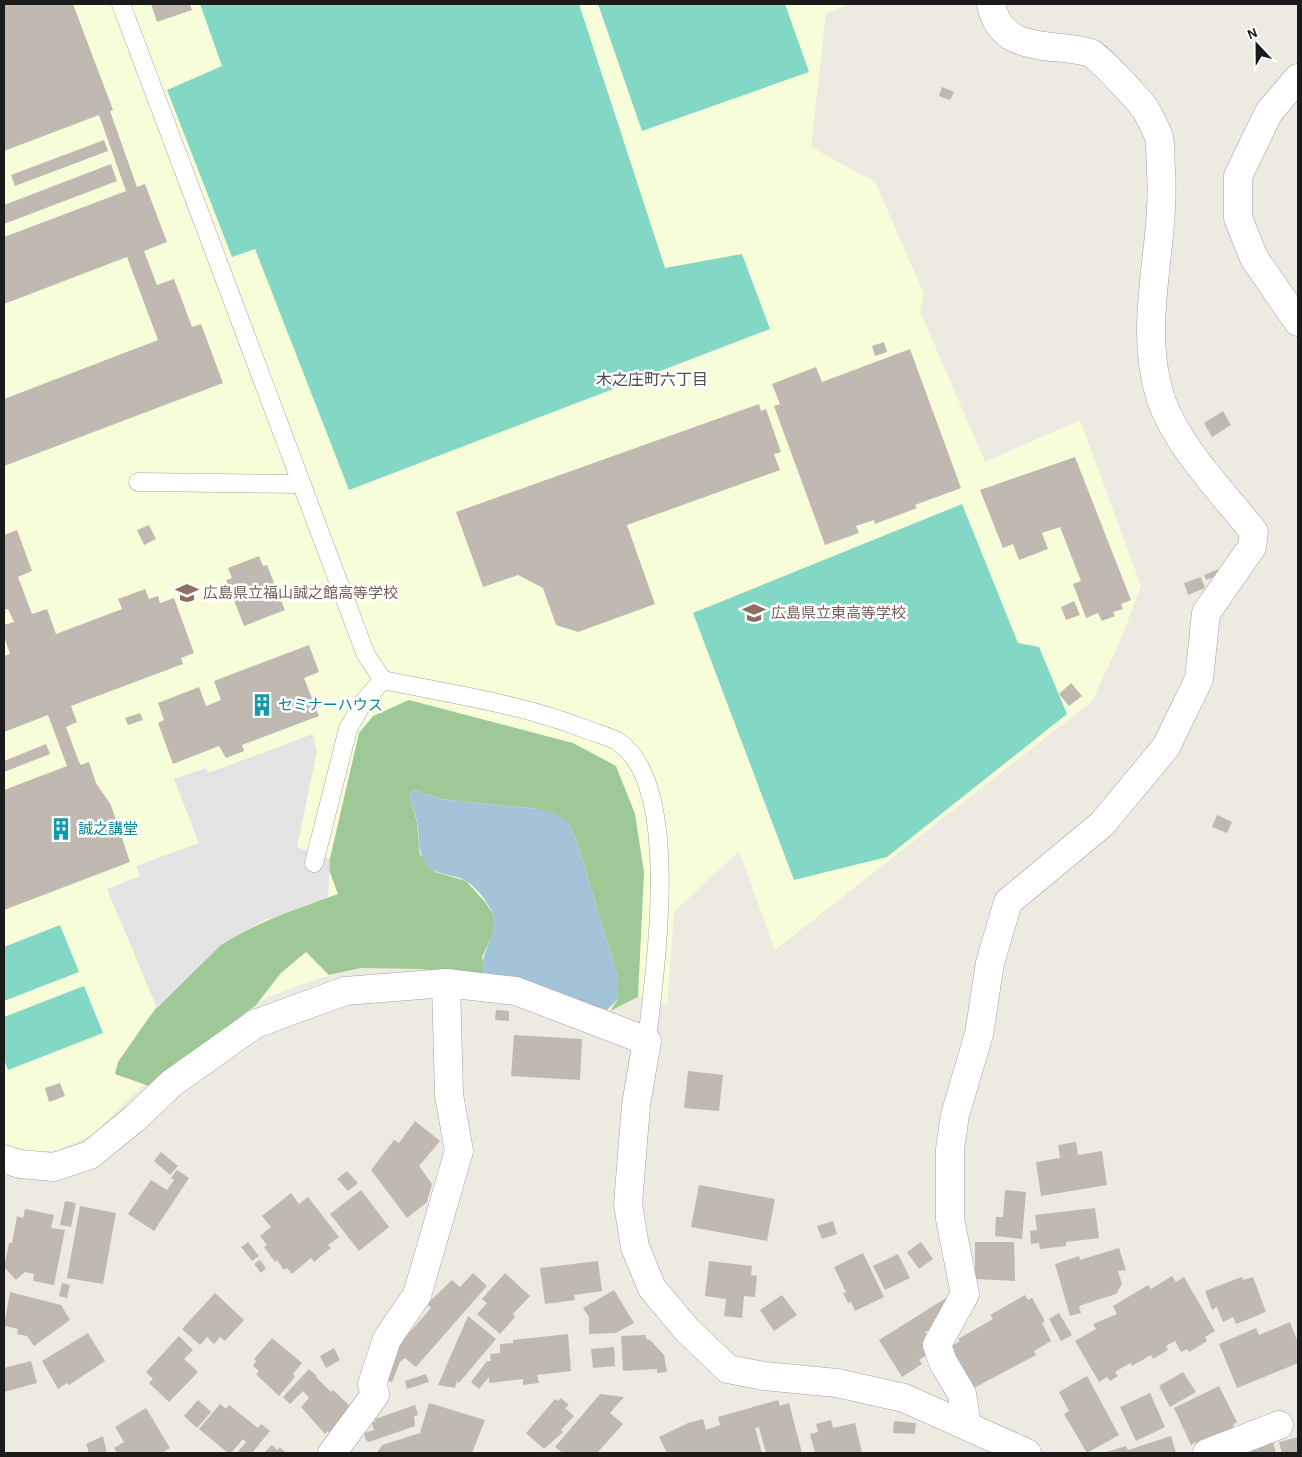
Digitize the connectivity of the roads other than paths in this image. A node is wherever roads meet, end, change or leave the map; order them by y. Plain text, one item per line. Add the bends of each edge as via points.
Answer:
1 (121, 4) edge
2 (991, 4) edge
3 (1298, 78) edge
4 (1298, 322) edge
5 (138, 482) dead end
6 (301, 484) junction
7 (383, 680) junction
8 (314, 864) dead end
9 (446, 984) junction
10 (647, 1041) junction
11 (4, 1158) edge
12 (1279, 1425) dead end
13 (967, 1426) junction
14 (332, 1453) edge
15 (1027, 1453) edge
16 (1207, 1453) edge

1 - 6 lane
2 - 13 street via 998,24 1013,36 1037,47 1093,53 1144,107 1159,137 1163,199 1153,285 1150,351 1160,396 1170,420 1198,463 1254,532 1252,547 1206,613 1198,679 1166,747 1102,824 1008,902 990,963 978,1034 955,1115 950,1149 950,1219 965,1294 937,1345 962,1394
3 - 4 street via 1269,112 1238,176 1238,218 1254,258
5 - 6 lane
6 - 7 lane via 366,655
7 - 8 lane via 364,701 348,729
7 - 10 lane via 549,715 618,742 633,757 648,786 658,837 661,876
9 - 10 street via 516,991
9 - 11 street via 345,992 255,1024 172,1083 90,1155 54,1167 20,1164
9 - 14 street via 449,1095 458,1151 417,1294 387,1339 372,1384 375,1395
10 - 13 street via 636,1105 628,1204 635,1247 652,1288 681,1323 728,1369 837,1383 904,1398
12 - 16 street
13 - 15 street

